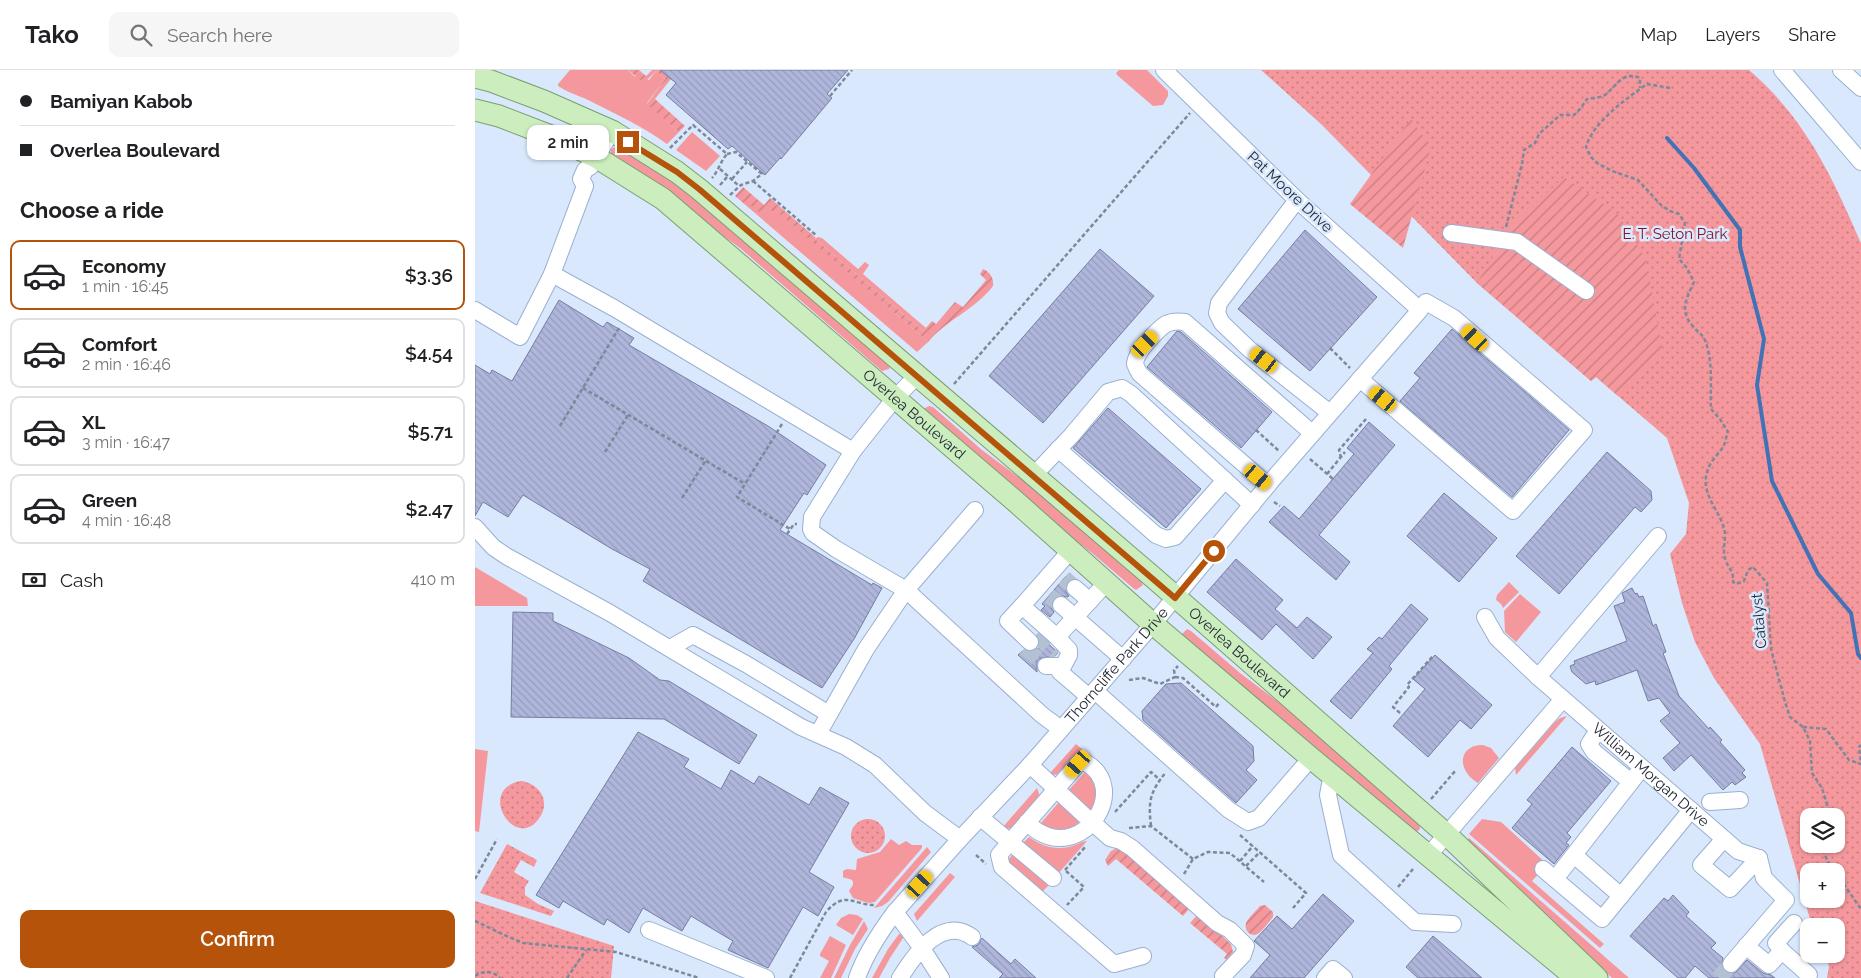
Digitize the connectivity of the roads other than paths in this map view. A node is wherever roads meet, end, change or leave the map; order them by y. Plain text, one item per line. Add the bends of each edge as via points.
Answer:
1 (1164, 70) edge
2 (1782, 70) edge
3 (1841, 70) edge
4 (475, 77) edge
5 (1861, 88) edge
6 (475, 110) edge
7 (612, 132) junction
8 (593, 162) junction
9 (1861, 162) edge
10 (1297, 200) junction
11 (1451, 233) dead end
12 (552, 274) junction
13 (1586, 291) dead end
14 (1423, 306) junction
15 (475, 310) edge
16 (1356, 374) junction
17 (917, 376) junction
18 (895, 398) junction
19 (1330, 413) junction
20 (1312, 433) junction
21 (1058, 449) junction
22 (853, 452) junction
23 (1033, 476) junction
24 (1225, 480) junction
25 (1268, 485) junction
26 (1252, 505) junction
27 (975, 510) dead end
28 (475, 526) edge
29 (1658, 536) dead end
30 (1071, 550) junction
31 (1107, 582) junction
32 (1057, 587) junction
33 (906, 590) junction
34 (1175, 598) junction
35 (1022, 606) junction
36 (1082, 609) junction
37 (1485, 617) dead end
38 (1153, 624) junction
39 (1024, 636) tunnel mouth
40 (1057, 637) junction
41 (670, 648) junction
42 (1123, 659) junction
43 (1538, 677) junction
44 (1092, 694) junction
45 (1563, 699) junction
46 (829, 714) junction
47 (1061, 729) junction
48 (1598, 730) junction
49 (819, 734) junction
50 (1311, 758) junction
51 (1030, 764) junction
52 (1642, 768) junction
53 (1332, 774) junction
54 (1631, 782) junction
55 (1056, 789) junction
56 (1740, 800) dead end
57 (1710, 802) dead end
58 (1691, 810) junction
59 (980, 817) junction
60 (1089, 820) junction
61 (1027, 822) junction
62 (1446, 834) junction
63 (960, 839) junction
64 (1725, 839) junction
65 (1010, 842) junction
66 (1573, 855) junction
67 (1759, 858) junction
68 (1421, 863) junction
69 (1053, 878) dead end
70 (1621, 896) junction
71 (895, 912) junction
72 (1794, 922) dead end
73 (1453, 924) dead end
74 (649, 930) dead end
75 (972, 938) dead end
76 (1756, 941) junction
77 (921, 946) junction
78 (1782, 951) junction
79 (1143, 956) dead end
80 (1731, 964) tunnel mouth
81 (1809, 975) dead end
82 (766, 978) edge
83 (857, 978) edge
84 (900, 978) edge
85 (941, 978) edge
86 (1224, 978) edge
87 (1325, 978) edge
88 (1344, 978) edge
89 (1576, 978) edge
90 (1597, 978) edge

1 - 10 street, Pat Moore Drive
2 - 9 street
3 - 5 street
4 - 7 main road, Overlea Boulevard via 544,100
6 - 8 main road, Overlea Boulevard via 551,136
7 - 8 street
7 - 17 main road, Overlea Boulevard via 699,189
8 - 12 street via 581,179 585,186
8 - 18 main road, Overlea Boulevard via 663,200
10 - 14 street, Pat Moore Drive
10 - 19 street via 1219,303 1217,313 1222,323 1249,348
11 - 13 street via 1517,242
12 - 15 street via 520,337
12 - 22 street
14 - 16 street, Thorncliffe Park Drive
14 - 16 street, Pat Moore Drive via 1454,318 1584,430 1513,511
16 - 19 street, Thorncliffe Park Drive
17 - 18 street
17 - 23 main road, Overlea Boulevard
18 - 22 street
18 - 30 main road, Overlea Boulevard
19 - 20 street, Thorncliffe Park Drive
20 - 25 street, Thorncliffe Park Drive
20 - 25 street via 1185,322 1167,324 1145,344 1135,365 1140,374
21 - 23 street
21 - 24 street via 1156,535 1166,539 1175,537
21 - 24 street via 1108,392 1122,388
22 - 33 street via 812,517 811,529 836,549
23 - 34 main road, Overlea Boulevard
24 - 26 street
25 - 26 street, Thorncliffe Park Drive
26 - 34 street, Thorncliffe Park Drive
27 - 33 street
28 - 41 street via 493,547
29 - 43 street
30 - 31 main road, Overlea Boulevard
30 - 32 street
31 - 36 street
31 - 38 main road, Overlea Boulevard
32 - 35 street
32 - 36 street
32 - 36 street
33 - 46 street via 866,649
33 - 47 street
34 - 38 street, Thorncliffe Park Drive
34 - 62 main road, Overlea Boulevard
35 - 39 street
35 - 40 street
36 - 40 street
36 - 42 street
37 - 43 street, William Morgan Drive via 1497,638
38 - 42 street, Thorncliffe Park Drive
38 - 50 main road, Overlea Boulevard
40 - 44 street via 1069,650 1069,655 1054,664
41 - 46 street via 693,636
41 - 49 street via 801,727
42 - 44 street, Thorncliffe Park Drive
43 - 45 street, William Morgan Drive
44 - 47 street, Thorncliffe Park Drive
44 - 50 street via 1229,810 1248,822 1259,818
45 - 48 street, William Morgan Drive
45 - 62 street
46 - 49 street
47 - 51 street, Thorncliffe Park Drive
48 - 52 street, William Morgan Drive
48 - 54 street via 1589,744 1594,752
49 - 63 street via 875,765 925,813
50 - 53 main road, Overlea Boulevard
51 - 55 street
51 - 59 street, Thorncliffe Park Drive
52 - 54 street
52 - 58 street, William Morgan Drive
53 - 68 main road, Overlea Boulevard
53 - 73 street via 1328,796 1341,855 1415,922
54 - 66 street
55 - 60 street
55 - 60 street via 1078,764 1085,762 1092,766 1100,776 1104,794 1099,813
55 - 61 street
56 - 57 street
58 - 64 street, William Morgan Drive
58 - 70 street
59 - 63 street, Thorncliffe Park Drive
59 - 65 street
60 - 61 street via 1082,832 1063,838 1039,832
60 - 86 street via 1110,838 1132,848 1246,946 1243,955
61 - 65 street
62 - 68 street
62 - 90 main road, Overlea Boulevard
63 - 71 street, Thorncliffe Park Drive
64 - 67 street, William Morgan Drive via 1738,851
64 - 67 street via 1701,865 1730,889
65 - 69 street
65 - 79 street via 999,855 1001,867 1114,964
66 - 70 street
66 - 70 street via 1549,874 1601,919
67 - 76 street via 1764,878 1786,900
68 - 89 main road, Overlea Boulevard
71 - 77 street
71 - 83 street, Thorncliffe Park Drive
72 - 78 street via 1776,943
74 - 82 street
75 - 77 street via 961,931 951,931
76 - 78 street via 1769,965
76 - 80 street
77 - 84 street
77 - 85 street
78 - 81 street
87 - 88 street via 1333,969

